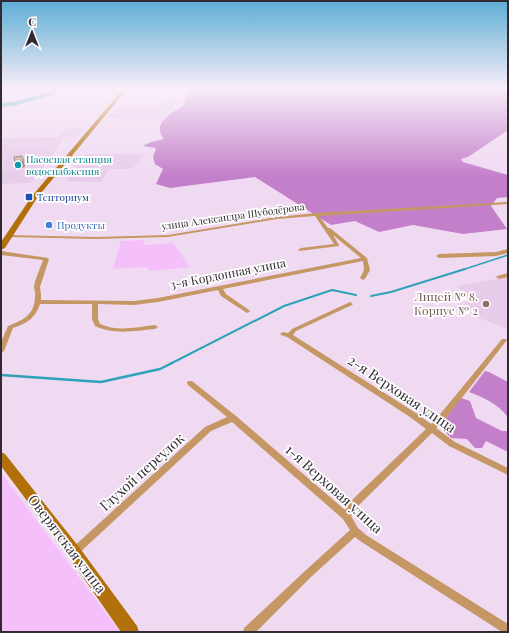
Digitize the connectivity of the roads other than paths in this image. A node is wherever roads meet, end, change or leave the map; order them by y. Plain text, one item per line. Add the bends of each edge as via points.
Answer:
1 (101, 118) edge
2 (508, 203) edge
3 (316, 214) junction
4 (324, 226) junction
5 (9, 236) junction
6 (1, 248) edge
7 (301, 250) dead end
8 (508, 251) edge
9 (1, 253) edge
10 (439, 256) dead end
11 (365, 259) junction
12 (508, 275) edge
13 (499, 277) dead end
14 (364, 278) dead end
15 (220, 287) junction
16 (39, 302) junction
17 (95, 303) junction
18 (350, 304) dead end
19 (247, 311) dead end
20 (155, 327) dead end
21 (504, 340) dead end
22 (1, 351) edge
23 (190, 383) dead end
24 (233, 418) junction
25 (429, 429) junction
26 (1, 456) edge
27 (508, 472) edge
28 (346, 516) junction
29 (355, 531) junction
30 (74, 552) junction
31 (508, 630) edge
32 (131, 632) edge
33 (248, 632) edge

1 - 5 main road via 34,197
2 - 3 street, улица Александра Шубодёрова
3 - 4 street
3 - 5 street, улица Александра Шубодёрова via 168,236
4 - 7 street via 337,245
4 - 11 street
5 - 6 main road
8 - 10 street via 496,254
9 - 16 street via 46,259 37,287
11 - 14 street via 367,270
11 - 15 street, 3-я Кордонная улица
12 - 13 street
15 - 17 street, 3-я Кордонная улица via 158,300
15 - 19 street via 223,295
16 - 17 street, 3-я Кордонная улица
16 - 22 street via 28,320 10,327
17 - 20 street via 97,325 106,330 125,331
18 - 25 street, 2-я Верховая улица via 286,334 412,415
21 - 25 street via 440,420
23 - 24 street, 1-я Верховая улица
24 - 28 street, 1-я Верховая улица
24 - 30 street, Глухой переулок via 208,429
25 - 27 street, 2-я Верховая улица via 452,444
25 - 28 street via 355,502
26 - 30 main road, Оверятская улица
28 - 29 street, 1-я Верховая улица
29 - 31 street, 1-я Верховая улица
29 - 33 street
30 - 32 main road, Оверятская улица

